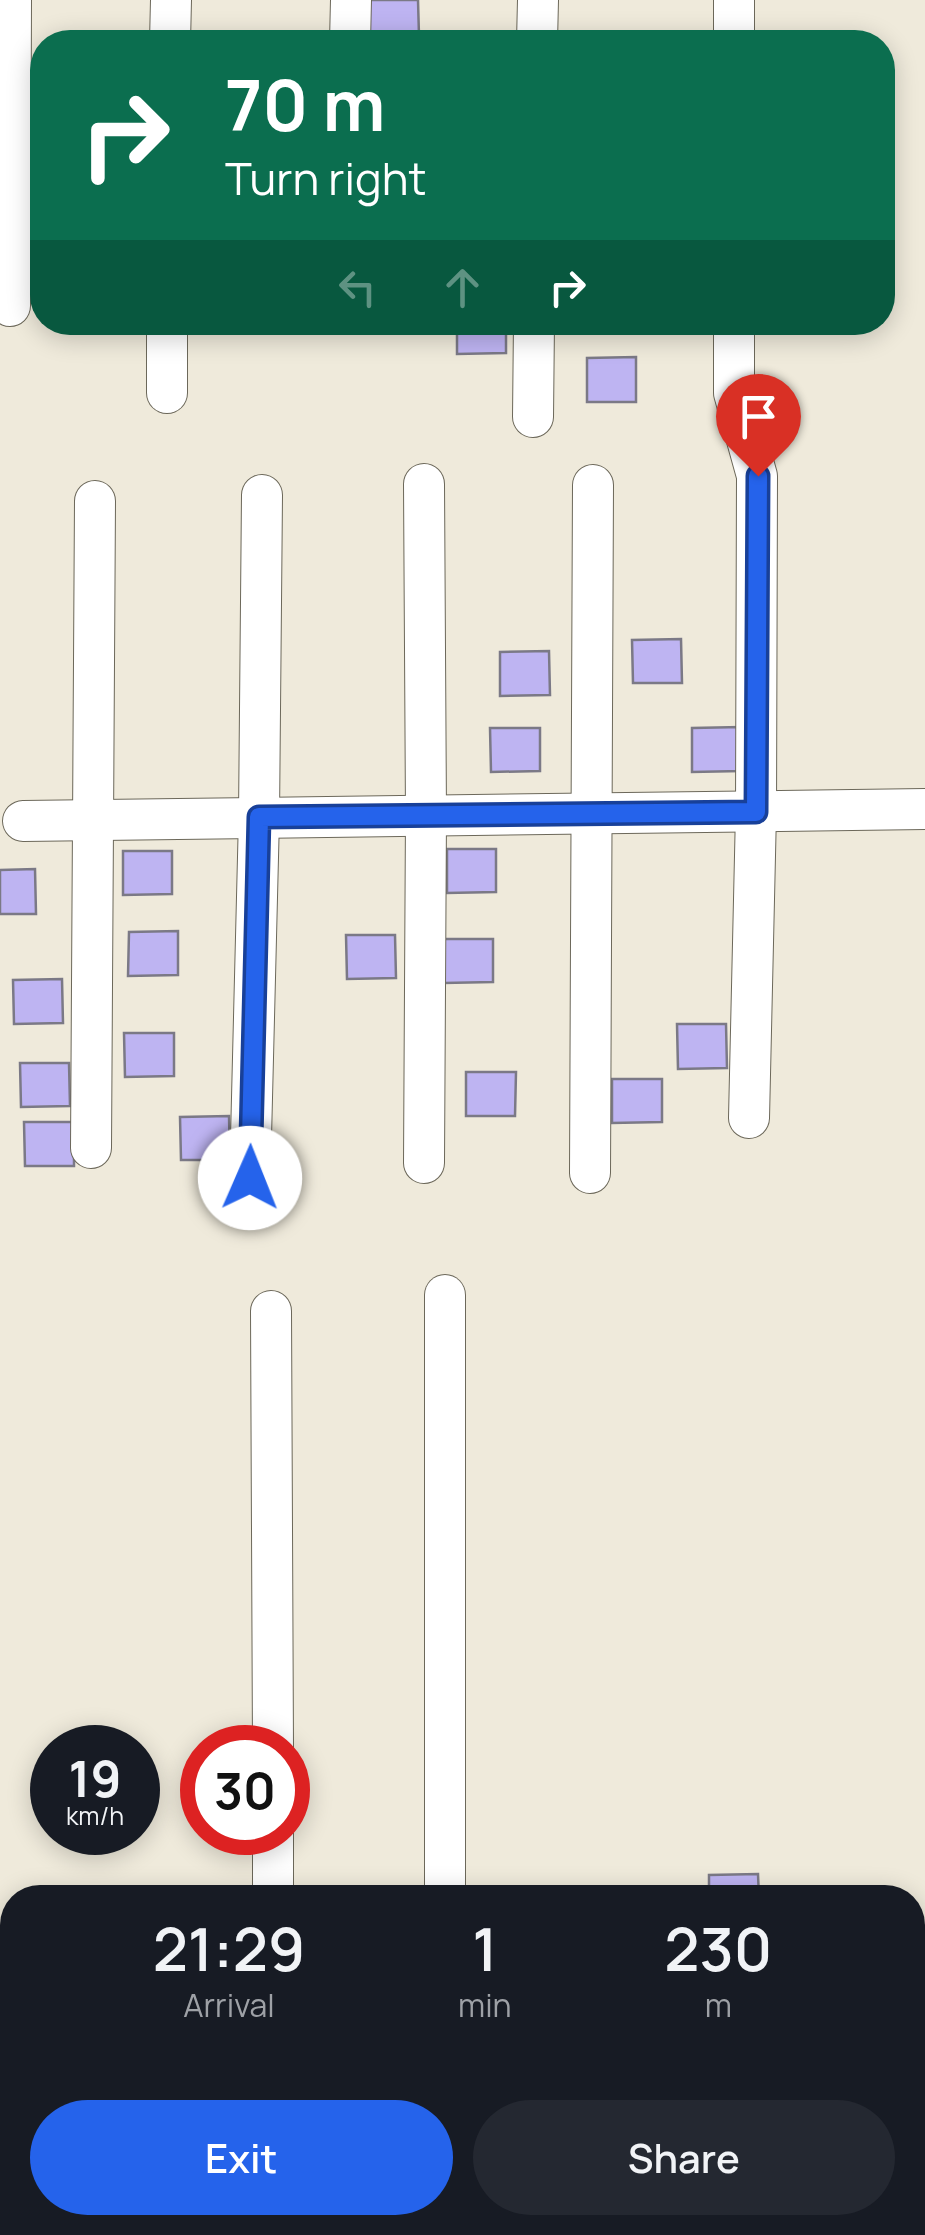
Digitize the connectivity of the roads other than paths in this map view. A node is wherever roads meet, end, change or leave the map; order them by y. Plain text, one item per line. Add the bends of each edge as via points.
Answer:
1 (10, 0) edge
2 (171, 0) edge
3 (351, 0) edge
4 (538, 0) edge
5 (734, 0) edge
6 (170, 30) edge
7 (350, 30) edge
8 (537, 30) edge
9 (734, 30) edge
10 (6, 225) edge
11 (10, 306) dead end
12 (167, 335) edge
13 (534, 335) edge
14 (734, 335) edge
15 (166, 393) dead end
16 (533, 417) dead end
17 (424, 484) dead end
18 (593, 485) dead end
19 (262, 495) dead end
20 (95, 501) dead end
21 (925, 810) edge
22 (756, 812) junction
23 (590, 814) junction
24 (426, 815) junction
25 (259, 817) junction
26 (90, 819) junction
27 (23, 820) dead end
28 (749, 1118) dead end
29 (90, 1148) dead end
30 (424, 1163) dead end
31 (590, 1173) dead end
32 (250, 1178) dead end
33 (445, 1296) dead end
34 (271, 1310) dead end
35 (273, 1725) edge
36 (273, 1855) edge
37 (273, 1885) edge
38 (445, 1885) edge

1 - 10 street
2 - 6 street
3 - 7 street
4 - 8 street
5 - 9 street
10 - 11 street
12 - 15 street
13 - 16 street
14 - 22 street via 734,392 758,476
17 - 24 street
18 - 23 street
19 - 25 street
20 - 26 street
21 - 22 street
22 - 23 street
22 - 28 street
23 - 24 street
23 - 31 street
24 - 25 street
24 - 30 street
25 - 26 street
25 - 32 street
26 - 27 street
26 - 29 street
33 - 38 street
34 - 35 street
36 - 37 street

